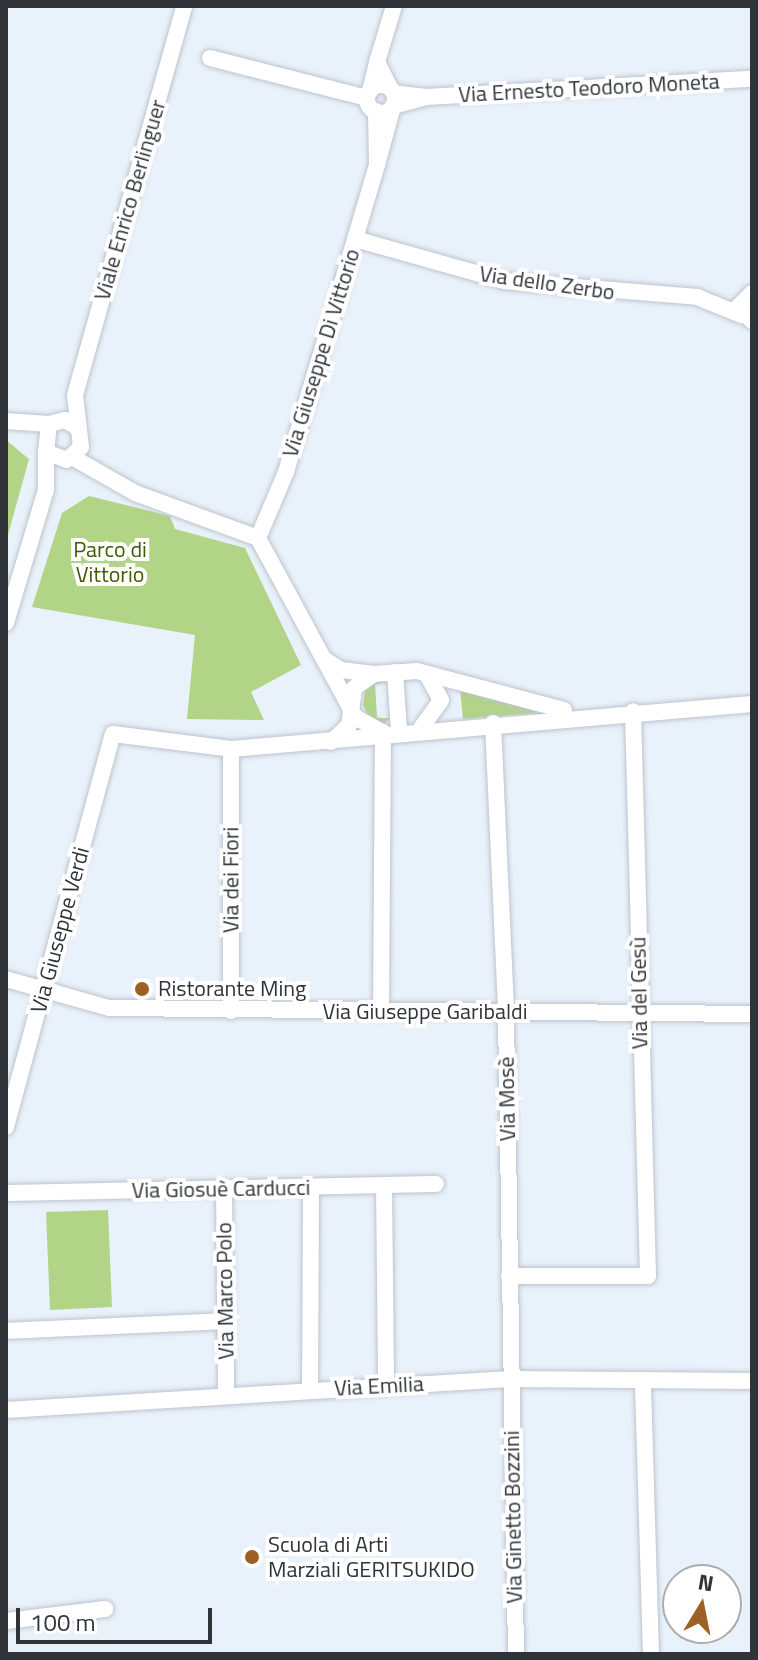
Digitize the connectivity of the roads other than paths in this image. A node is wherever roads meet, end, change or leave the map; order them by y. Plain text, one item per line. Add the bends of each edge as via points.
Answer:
1 (184, 6) edge
2 (394, 6) edge
3 (210, 58) dead end
4 (377, 62) junction
5 (752, 79) edge
6 (392, 95) junction
7 (371, 100) junction
8 (377, 165) junction
9 (355, 239) junction
10 (752, 293) edge
11 (746, 318) edge
12 (75, 395) junction
13 (12, 423) edge
14 (52, 423) junction
15 (78, 428) junction
16 (44, 449) junction
17 (73, 454) junction
18 (46, 490) junction
19 (258, 538) junction
20 (6, 623) edge
21 (320, 656) junction
22 (395, 672) junction
23 (374, 674) junction
24 (426, 674) junction
25 (752, 704) edge
26 (350, 707) junction
27 (633, 711) junction
28 (585, 713) junction
29 (493, 723) junction
30 (421, 728) junction
31 (391, 731) junction
32 (325, 744) junction
33 (231, 749) junction
34 (6, 979) edge
35 (44, 990) junction
36 (231, 1011) junction
37 (381, 1012) junction
38 (506, 1013) junction
39 (640, 1013) junction
40 (752, 1014) edge
41 (6, 1127) edge
42 (436, 1184) dead end
43 (384, 1185) junction
44 (311, 1187) junction
45 (224, 1188) junction
46 (6, 1193) edge
47 (509, 1276) junction
48 (225, 1321) junction
49 (6, 1331) edge
50 (510, 1379) junction
51 (752, 1381) edge
52 (386, 1385) junction
53 (643, 1385) junction
54 (310, 1389) junction
55 (226, 1393) junction
56 (6, 1410) edge
57 (105, 1609) dead end
58 (6, 1621) edge
59 (516, 1654) edge
60 (651, 1654) edge

1 - 12 street, Viale Enrico Berlinguer
2 - 4 street, Via Giuseppe Di Vittorio
3 - 7 street
4 - 6 street
4 - 7 street, Via Giuseppe Di Vittorio
5 - 6 street, Via Ernesto Teodoro Moneta
6 - 7 street
6 - 7 street
6 - 8 street, Via Giuseppe Di Vittorio
7 - 8 street, Via Giuseppe Di Vittorio
8 - 9 street, Via Giuseppe Di Vittorio
9 - 11 street, Via dello Zerbo via 504,281 697,297
9 - 19 street, Via Giuseppe Di Vittorio via 283,482
10 - 11 street via 739,302
12 - 14 street, Viale Enrico Berlinguer
12 - 15 street, Viale Enrico Berlinguer
13 - 14 street
13 - 16 street
14 - 15 street
14 - 16 street
15 - 17 street, Viale Enrico Berlinguer
16 - 17 street
16 - 18 street
17 - 18 street
17 - 19 street via 144,496
18 - 20 street
19 - 21 street
21 - 23 street via 341,670
21 - 26 street
22 - 23 street
22 - 24 street
22 - 31 street
23 - 26 street via 357,682
24 - 28 street
24 - 30 street via 441,700
25 - 27 street
26 - 31 street via 359,723
26 - 32 street via 347,728
27 - 28 street
27 - 39 street, Via del Gesù
28 - 29 street
29 - 30 street
29 - 38 street, Via Mosè
30 - 31 street
31 - 32 street
31 - 37 street
32 - 33 street
33 - 35 street, Via Giuseppe Verdi via 113,734
33 - 36 street, Via dei Fiori
34 - 35 street, Via Giuseppe Garibaldi
35 - 36 street, Via Giuseppe Garibaldi via 109,1008
35 - 41 street, Via Giuseppe Verdi
36 - 37 street, Via Giuseppe Garibaldi
37 - 38 street, Via Giuseppe Garibaldi
38 - 39 street, Via Giuseppe Garibaldi
38 - 47 street, Via Mosè
39 - 40 street, Via Giuseppe Garibaldi
39 - 47 street, Via del Gesù via 648,1276
42 - 43 street, Via Giosuè Carducci
43 - 44 street, Via Giosuè Carducci
43 - 52 street
44 - 45 street, Via Giosuè Carducci
44 - 54 street
45 - 46 street, Via Giosuè Carducci
45 - 48 street, Via Marco Polo
47 - 50 street, Via Mosè
48 - 49 street
48 - 55 street, Via Marco Polo
50 - 52 street, Via Emilia
50 - 53 street, Via Emilia via 620,1377
50 - 59 street, Via Ginetto Bozzini
51 - 53 street, Via Emilia
52 - 54 street, Via Emilia
53 - 60 street
54 - 55 street, Via Emilia
55 - 56 street, Via Emilia
57 - 58 street

